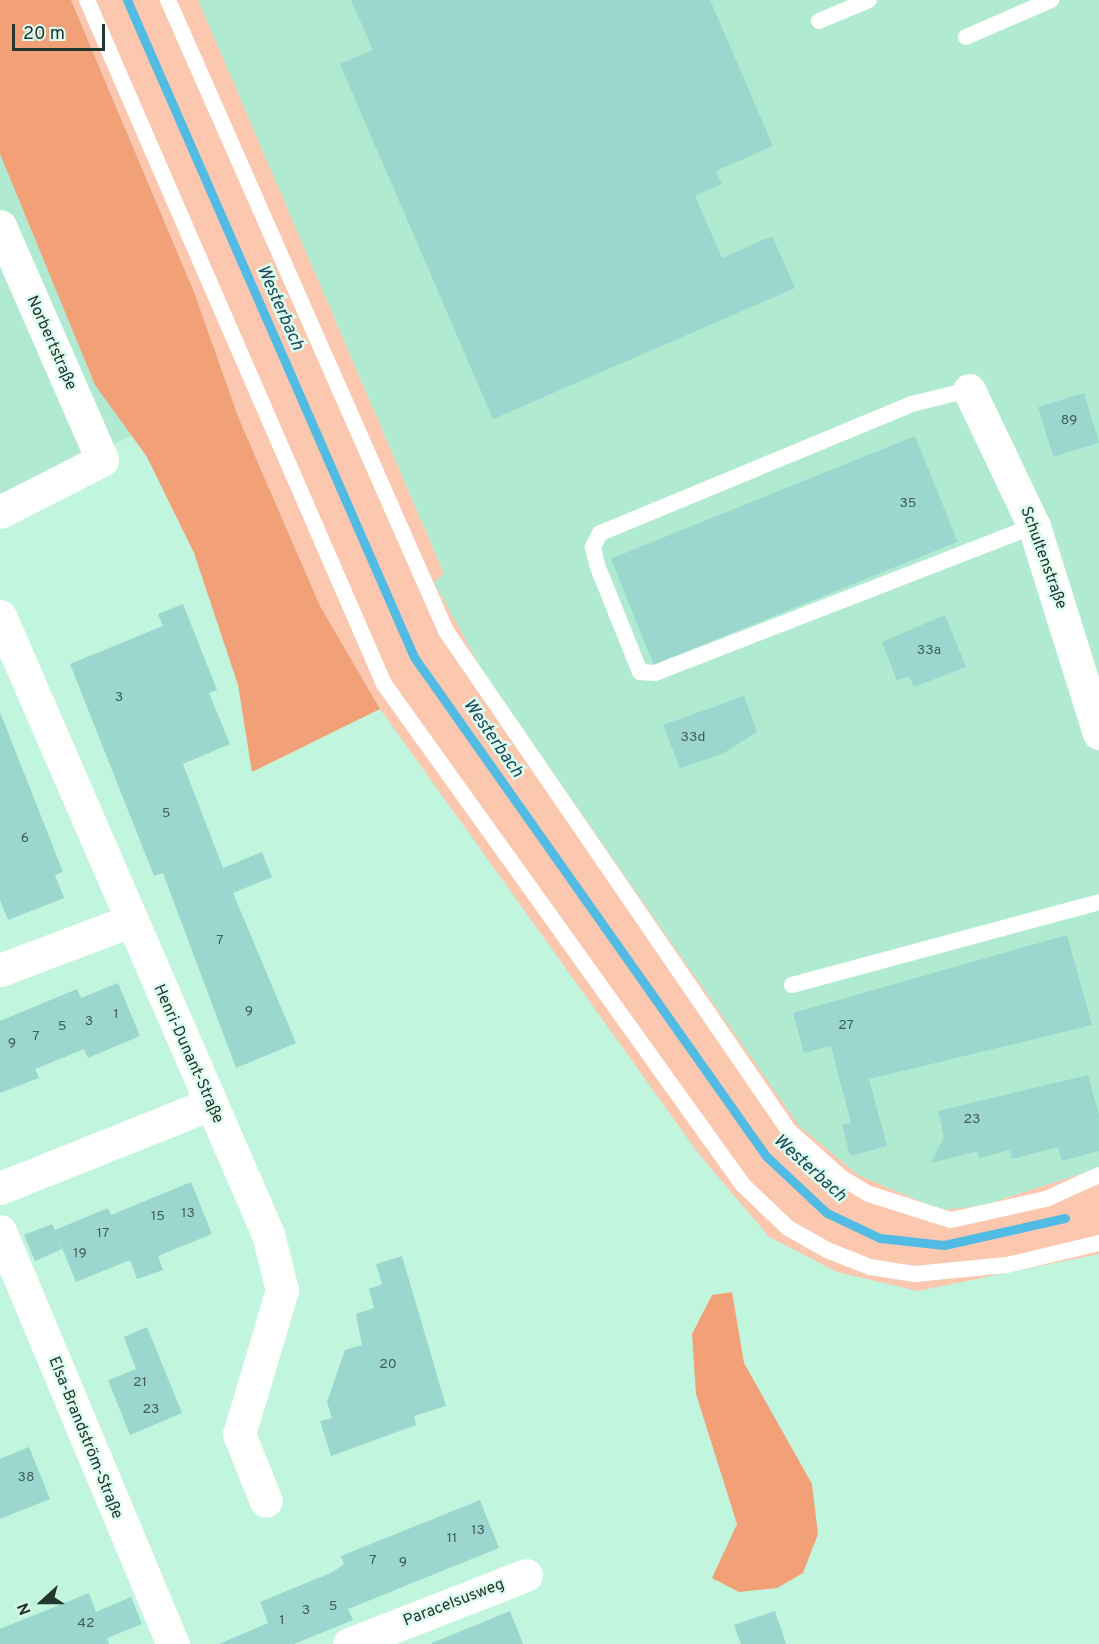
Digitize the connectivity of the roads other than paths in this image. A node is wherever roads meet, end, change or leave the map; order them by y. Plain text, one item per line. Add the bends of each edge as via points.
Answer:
1 (87, 0) edge
2 (168, 0) edge
3 (868, 0) edge
4 (1052, 0) edge
5 (819, 21) dead end
6 (966, 37) dead end
7 (0, 226) edge
8 (969, 390) joint
9 (0, 512) edge
10 (1034, 526) junction
11 (0, 616) edge
12 (1099, 734) edge
13 (1099, 902) edge
14 (130, 921) junction
15 (0, 970) edge
16 (792, 985) dead end
17 (210, 1104) junction
18 (1099, 1175) edge
19 (0, 1188) edge
20 (0, 1231) edge
21 (1099, 1243) edge
22 (266, 1501) dead end
23 (526, 1575) dead end
24 (173, 1644) edge
25 (349, 1644) edge

1 - 21 lane via 384,684 743,1185 788,1228 827,1250 904,1272 959,1273
2 - 18 lane via 446,632 789,1131 842,1178 869,1194 951,1220 1036,1202
3 - 5 lane
4 - 6 lane
7 - 9 street, Norbertstraße via 102,460
8 - 10 street, Schultenstraße
8 - 10 lane via 912,404 600,533 593,547 597,565 640,672 655,673
10 - 12 street, Schultenstraße
11 - 14 street, Henri-Dunant-Straße
13 - 16 lane
14 - 15 street
14 - 17 street, Henri-Dunant-Straße
17 - 19 street
17 - 22 street, Henri-Dunant-Straße via 268,1234 282,1290 239,1434
20 - 24 street, Elsa-Brandström-Straße
23 - 25 street, Paracelsusweg

